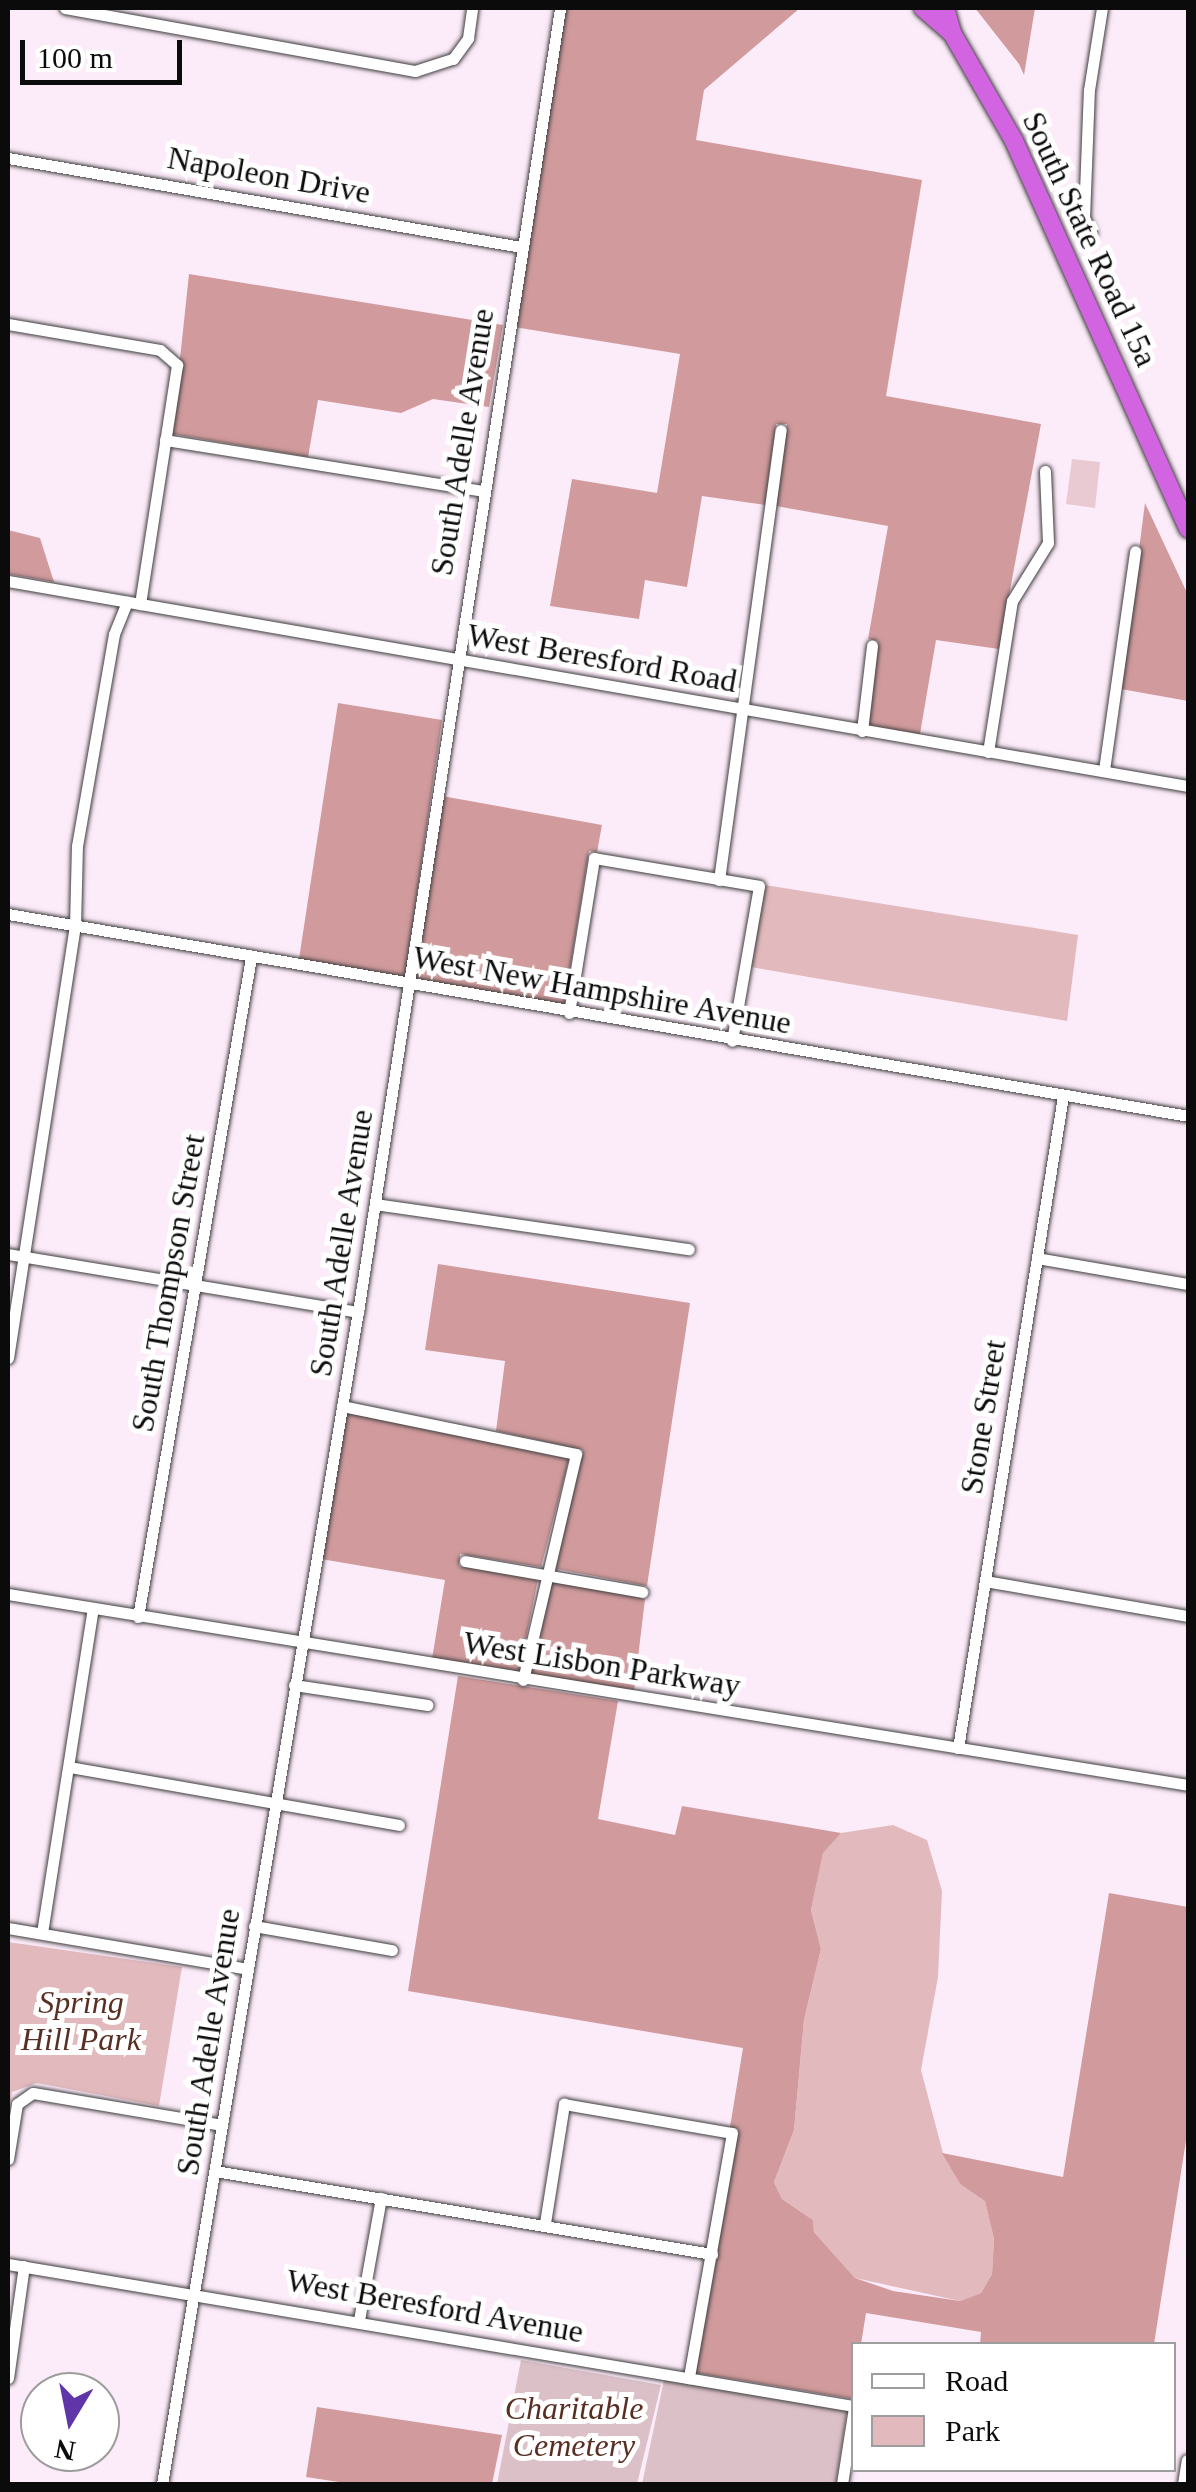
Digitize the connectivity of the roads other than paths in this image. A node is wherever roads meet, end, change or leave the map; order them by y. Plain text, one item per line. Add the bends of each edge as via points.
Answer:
1 (64, 8) edge
2 (472, 8) edge
3 (560, 8) edge
4 (923, 8) edge
5 (946, 8) edge
6 (1102, 8) edge
7 (952, 34) junction
8 (8, 158) edge
9 (1091, 232) dead end
10 (521, 247) junction
11 (8, 324) edge
12 (781, 430) dead end
13 (165, 440) junction
14 (1046, 471) dead end
15 (482, 492) junction
16 (1188, 529) edge
17 (1135, 550) dead end
18 (8, 581) edge
19 (134, 602) junction
20 (872, 646) dead end
21 (456, 660) junction
22 (740, 710) junction
23 (862, 730) junction
24 (988, 752) junction
25 (1104, 770) junction
26 (1188, 786) edge
27 (719, 880) junction
28 (8, 914) edge
29 (75, 926) junction
30 (251, 957) junction
31 (410, 986) junction
32 (569, 1013) junction
33 (732, 1041) junction
34 (1063, 1096) junction
35 (1188, 1116) edge
36 (375, 1204) junction
37 (689, 1250) dead end
38 (8, 1254) edge
39 (24, 1256) junction
40 (1037, 1258) junction
41 (1188, 1284) edge
42 (197, 1285) junction
43 (358, 1312) junction
44 (8, 1358) edge
45 (342, 1406) junction
46 (465, 1561) dead end
47 (545, 1574) junction
48 (985, 1581) junction
49 (642, 1592) dead end
50 (8, 1594) edge
51 (93, 1609) junction
52 (1188, 1616) edge
53 (138, 1617) junction
54 (301, 1643) junction
55 (524, 1680) junction
56 (294, 1686) junction
57 (428, 1706) dead end
58 (958, 1748) junction
59 (70, 1767) junction
60 (1188, 1786) edge
61 (275, 1802) junction
62 (399, 1825) dead end
63 (254, 1926) junction
64 (8, 1928) edge
65 (42, 1933) junction
66 (392, 1950) dead end
67 (248, 1969) junction
68 (222, 2125) junction
69 (8, 2158) edge
70 (216, 2171) junction
71 (381, 2198) junction
72 (545, 2223) junction
73 (712, 2254) junction
74 (8, 2264) edge
75 (24, 2266) junction
76 (194, 2294) junction
77 (359, 2320) junction
78 (8, 2378) edge
79 (688, 2378) junction
80 (851, 2406) edge
81 (851, 2426) edge
82 (1188, 2460) edge
83 (162, 2484) edge
84 (842, 2484) edge
85 (1183, 2484) edge

1 - 2 street via 415,71 453,60 468,38
3 - 10 street, South Adelle Avenue
4 - 7 highway, South State Road 15a
5 - 7 highway, South State Road 15a
6 - 9 street via 1088,90 1084,218
7 - 16 highway, South State Road 15a via 1014,141
8 - 10 street, Napoleon Drive
10 - 15 street, South Adelle Avenue
11 - 13 street via 160,350 172,358 177,365
12 - 22 street
13 - 15 street
13 - 19 street
14 - 24 street via 1048,543 1012,601
15 - 21 street, South Adelle Avenue
17 - 25 street
18 - 19 street, West Beresford Road
19 - 21 street, West Beresford Road
19 - 29 street via 114,634 77,846
20 - 23 street
21 - 22 street, West Beresford Road
21 - 31 street, South Adelle Avenue
22 - 23 street, West Beresford Road
22 - 27 street
23 - 24 street, West Beresford Road
24 - 25 street, West Beresford Road
25 - 26 street, West Beresford Road
27 - 32 street via 594,858
27 - 33 street via 759,886
28 - 29 street, West New Hampshire Avenue
29 - 30 street, West New Hampshire Avenue
29 - 39 street
30 - 31 street, West New Hampshire Avenue
30 - 42 street, South Thompson Street
31 - 32 street, West New Hampshire Avenue
31 - 36 street, South Adelle Avenue
32 - 33 street, West New Hampshire Avenue
33 - 34 street, West New Hampshire Avenue
34 - 35 street, West New Hampshire Avenue
34 - 40 street, Stone Street
36 - 37 street
36 - 43 street, South Adelle Avenue
38 - 39 street
39 - 42 street
39 - 44 street
40 - 41 street
40 - 48 street, Stone Street
42 - 43 street
42 - 53 street, South Thompson Street
43 - 45 street, South Adelle Avenue
45 - 47 street via 576,1454
45 - 54 street, South Adelle Avenue
46 - 47 street
47 - 49 street
47 - 55 street
48 - 52 street
48 - 58 street, Stone Street
50 - 51 street, West Lisbon Parkway
51 - 53 street, West Lisbon Parkway
51 - 59 street
53 - 54 street, West Lisbon Parkway
54 - 55 street, West Lisbon Parkway
54 - 56 street, South Adelle Avenue
55 - 58 street, West Lisbon Parkway
56 - 57 street
56 - 61 street, South Adelle Avenue
58 - 60 street, West Lisbon Parkway
59 - 61 street
59 - 65 street
61 - 62 street
61 - 63 street, South Adelle Avenue
63 - 66 street
63 - 67 street, South Adelle Avenue
64 - 65 street
65 - 67 street
67 - 68 street, South Adelle Avenue
68 - 69 street via 22,2095
68 - 70 street, South Adelle Avenue
70 - 71 street
70 - 76 street, South Adelle Avenue
71 - 72 street
71 - 77 street
72 - 73 street
72 - 73 street via 564,2104 732,2133
73 - 79 street
74 - 75 street, West Beresford Avenue
75 - 76 street, West Beresford Avenue
75 - 78 street
76 - 77 street, West Beresford Avenue
76 - 83 street, South Adelle Avenue
77 - 79 street, West Beresford Avenue
79 - 80 street, West Beresford Avenue
81 - 84 street
82 - 85 street

